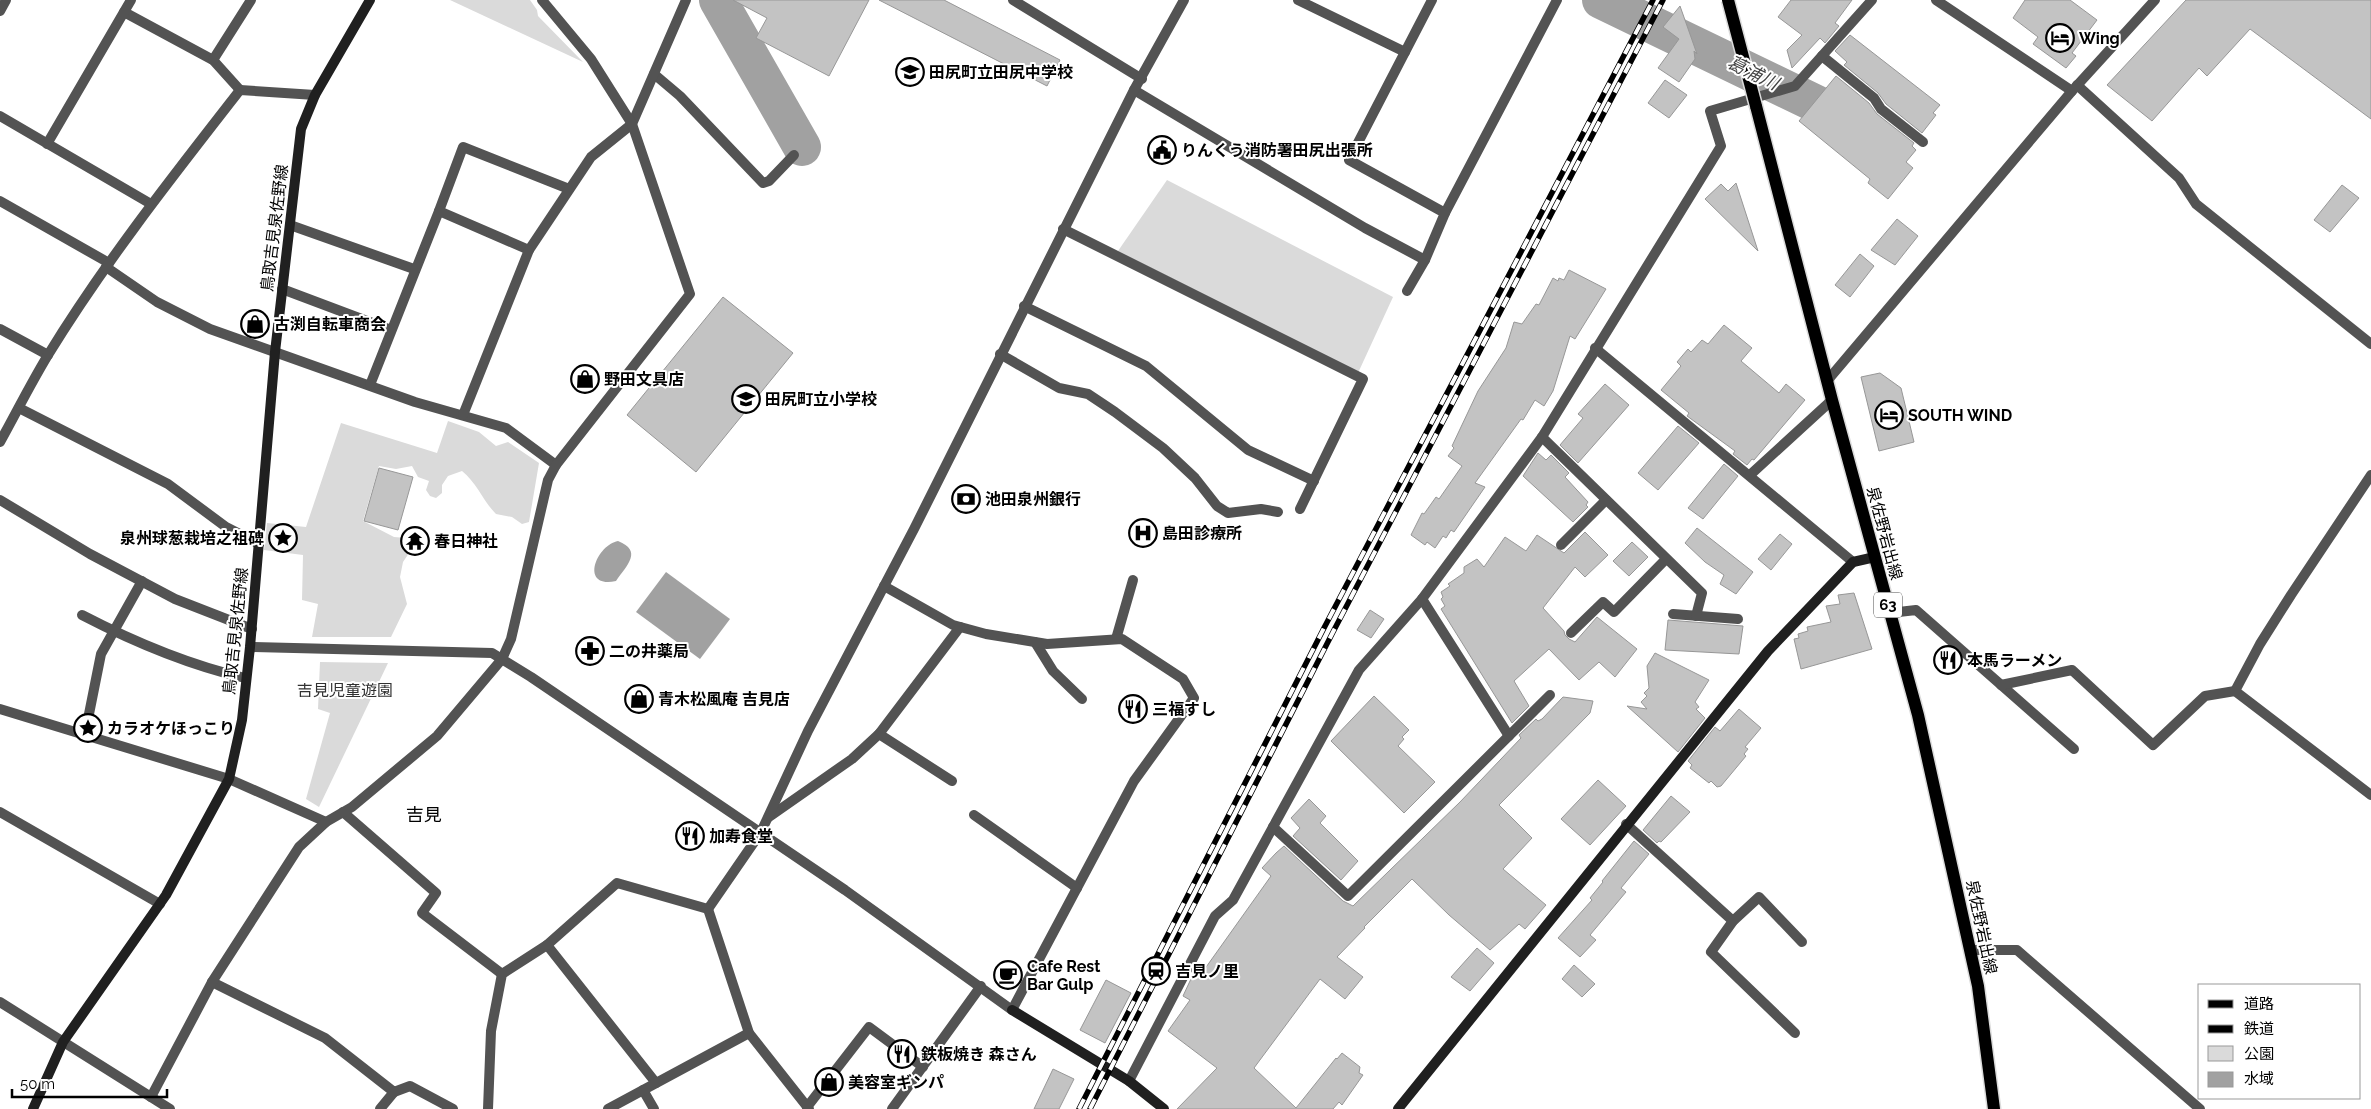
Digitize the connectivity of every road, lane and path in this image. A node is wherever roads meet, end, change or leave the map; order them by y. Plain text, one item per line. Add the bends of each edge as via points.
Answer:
1 (6, 0) edge
2 (131, 0) edge
3 (251, 0) edge
4 (370, 0) edge
5 (542, 0) edge
6 (686, 0) edge
7 (1013, 0) edge
8 (1184, 0) edge
9 (1298, 0) edge
10 (1432, 0) edge
11 (1557, 0) edge
12 (1728, 0) edge
13 (1872, 0) edge
14 (1936, 0) edge
15 (2155, 0) edge
16 (0, 11) edge
17 (124, 12) junction
18 (1405, 52) junction
19 (1822, 56) junction
20 (212, 60) junction
21 (654, 74) junction
22 (1142, 79) junction
23 (2075, 88) junction
24 (240, 90) junction
25 (1134, 90) junction
26 (315, 95) junction
27 (0, 116) edge
28 (632, 124) junction
29 (1923, 142) dead end
30 (46, 144) junction
31 (794, 154) dead end
32 (569, 189) junction
33 (0, 201) edge
34 (151, 204) junction
35 (439, 211) junction
36 (1445, 213) junction
37 (290, 225) junction
38 (1063, 229) junction
39 (529, 250) junction
40 (1425, 260) junction
41 (107, 265) junction
42 (414, 269) junction
43 (282, 288) junction
44 (1408, 291) dead end
45 (1024, 306) junction
46 (0, 329) edge
47 (391, 330) junction
48 (2371, 344) edge
49 (1595, 348) junction
50 (275, 352) junction
51 (1000, 354) junction
52 (48, 355) junction
53 (1827, 380) junction
54 (370, 385) junction
55 (1832, 400) junction
56 (19, 408) junction
57 (463, 415) junction
58 (1542, 437) junction
59 (0, 442) edge
60 (556, 465) junction
61 (1750, 475) junction
62 (2371, 475) edge
63 (1314, 481) junction
64 (0, 500) edge
65 (1606, 500) junction
66 (1300, 509) dead end
67 (1278, 512) dead end
68 (259, 544) junction
69 (1561, 546) dead end
70 (1875, 557) junction
71 (1666, 558) junction
72 (1853, 562) junction
73 (1133, 580) dead end
74 (142, 581) junction
75 (884, 586) junction
76 (1422, 599) junction
77 (1890, 613) junction
78 (1673, 614) dead end
79 (82, 615) dead end
80 (1696, 616) junction
81 (1738, 619) dead end
82 (960, 627) junction
83 (252, 629) junction
84 (114, 632) junction
85 (1572, 633) dead end
86 (1116, 639) junction
87 (1035, 642) junction
88 (250, 647) junction
89 (502, 659) junction
90 (245, 678) junction
91 (2002, 685) junction
92 (2235, 691) junction
93 (1550, 695) dead end
94 (1082, 699) dead end
95 (0, 709) edge
96 (84, 734) junction
97 (879, 734) junction
98 (1508, 736) junction
99 (2074, 749) dead end
100 (228, 778) junction
101 (952, 781) dead end
102 (2371, 795) edge
103 (0, 812) edge
104 (343, 812) junction
105 (974, 815) dead end
106 (768, 817) junction
107 (326, 822) junction
108 (1626, 824) junction
109 (1273, 827) junction
110 (761, 832) junction
111 (1077, 888) junction
112 (160, 904) junction
113 (708, 909) junction
114 (1733, 921) junction
115 (1802, 942) dead end
116 (547, 945) junction
117 (1971, 950) junction
118 (502, 974) junction
119 (212, 982) junction
120 (981, 986) junction
121 (0, 1002) edge
122 (1012, 1010) junction
123 (1795, 1032) dead end
124 (750, 1033) junction
125 (63, 1042) junction
126 (923, 1067) junction
127 (1129, 1081) junction
128 (656, 1083) junction
129 (643, 1090) junction
130 (394, 1092) junction
131 (151, 1097) junction
132 (808, 1108) edge
133 (896, 1108) edge
134 (33, 1109) edge
135 (170, 1109) edge
136 (380, 1109) edge
137 (453, 1109) edge
138 (488, 1109) edge
139 (608, 1109) edge
140 (654, 1109) edge
141 (1164, 1109) edge
142 (1398, 1109) edge
143 (1994, 1109) edge
144 (2200, 1109) edge

1 - 16 street
2 - 17 street
3 - 20 street
4 - 26 main road, 鳥取吉見泉佐野線
5 - 28 street via 591,59
6 - 21 street
7 - 22 street
8 - 22 street
9 - 18 street
10 - 18 street
11 - 36 street
12 - 53 main road, 泉佐野岩出線 / 63, bridge
13 - 19 street
14 - 23 street
15 - 23 street
17 - 20 street
17 - 30 street
18 - 36 street via 1349,160
19 - 29 street
19 - 49 street via 1795,86 1710,111 1721,146
20 - 24 street
21 - 28 street
21 - 31 street via 680,96 763,183 769,181
22 - 25 street
23 - 48 street via 2179,178 2196,204
23 - 53 street
24 - 26 street
24 - 34 street
25 - 38 street
25 - 40 street via 1365,228
26 - 37 main road, 鳥取吉見泉佐野線 via 301,130
27 - 30 street
28 - 32 street via 591,156
28 - 60 street via 690,294
30 - 34 street
32 - 35 street via 463,147
32 - 39 street
33 - 41 street
34 - 41 street
35 - 39 street
35 - 42 street
36 - 40 street
37 - 42 street
37 - 43 main road, 鳥取吉見泉佐野線
38 - 45 street
38 - 63 street via 1363,379
39 - 57 street
40 - 44 street
41 - 50 street via 157,302 210,329
41 - 52 street
42 - 47 street
43 - 47 street
43 - 50 main road, 鳥取吉見泉佐野線
45 - 51 street
45 - 63 street via 1146,366 1248,450
46 - 52 street
47 - 54 street
49 - 58 street
49 - 61 street
50 - 54 street
50 - 68 main road, 鳥取吉見泉佐野線
51 - 67 street via 1060,388 1088,394 1115,412 1163,448 1228,513
51 - 75 street
52 - 56 street
53 - 55 main road, 泉佐野岩出線 / 63
54 - 57 street
55 - 61 street
55 - 70 main road, 泉佐野岩出線 / 63
56 - 59 street
56 - 68 street via 168,484 226,527
57 - 60 street via 506,428
58 - 65 street
58 - 76 street
60 - 89 street via 548,480 511,640
61 - 72 street
62 - 92 street via 2290,595
63 - 66 street
64 - 74 street
65 - 69 street
65 - 71 street
68 - 83 main road, 鳥取吉見泉佐野線
70 - 72 main road
70 - 77 main road, 泉佐野岩出線 / 63
71 - 80 street via 1702,594
71 - 85 street via 1614,612 1603,602
72 - 108 main road via 1768,651
73 - 86 street
74 - 83 street via 175,599
74 - 84 street
75 - 82 street
75 - 106 street via 808,731
76 - 98 street
76 - 109 street via 1359,670
77 - 91 street via 1916,610
77 - 117 main road, 泉佐野岩出線 / 63 via 1918,715
78 - 80 street
79 - 84 street
80 - 81 street
82 - 87 street
82 - 97 street
83 - 88 main road, 鳥取吉見泉佐野線
84 - 90 street via 208,670
84 - 96 street via 101,654
86 - 87 street
86 - 111 street via 1122,639 1184,679 1194,698 1134,781
87 - 94 street via 1053,671
88 - 89 street via 492,653
88 - 90 main road, 鳥取吉見泉佐野線
89 - 104 street via 437,736
89 - 110 street
90 - 100 main road, 鳥取吉見泉佐野線 via 242,720
91 - 92 street via 2072,670 2153,745 2205,696
91 - 99 street
92 - 102 street
93 - 98 street
95 - 96 street
96 - 100 street
97 - 101 street
97 - 106 street via 852,759
98 - 109 street via 1348,896
100 - 107 street
100 - 112 main road, 鳥取吉見泉佐野線
103 - 112 street
104 - 107 street
104 - 118 street via 436,894 422,913
105 - 111 street
106 - 110 street
107 - 119 street via 299,847
108 - 114 street
108 - 142 main road
109 - 127 street via 1233,900 1215,916
110 - 113 street
110 - 120 street
111 - 122 street
112 - 125 main road, 鳥取吉見泉佐野線
113 - 116 street via 617,883
113 - 124 street
114 - 115 street via 1759,897
114 - 123 street via 1711,952
116 - 118 street
116 - 128 street
117 - 143 main road, 泉佐野岩出線 / 63
117 - 144 street via 2017,950
118 - 138 street via 491,1031
119 - 130 street via 325,1038
119 - 131 street
120 - 122 street
120 - 126 street
121 - 125 street
122 - 127 main road
124 - 128 street
124 - 132 street
125 - 131 street
125 - 134 main road, 鳥取吉見泉佐野線
126 - 132 street via 870,1028
126 - 133 street
127 - 141 main road
128 - 129 street
129 - 139 street
129 - 140 street
130 - 136 street
130 - 137 street via 410,1086
131 - 135 street

